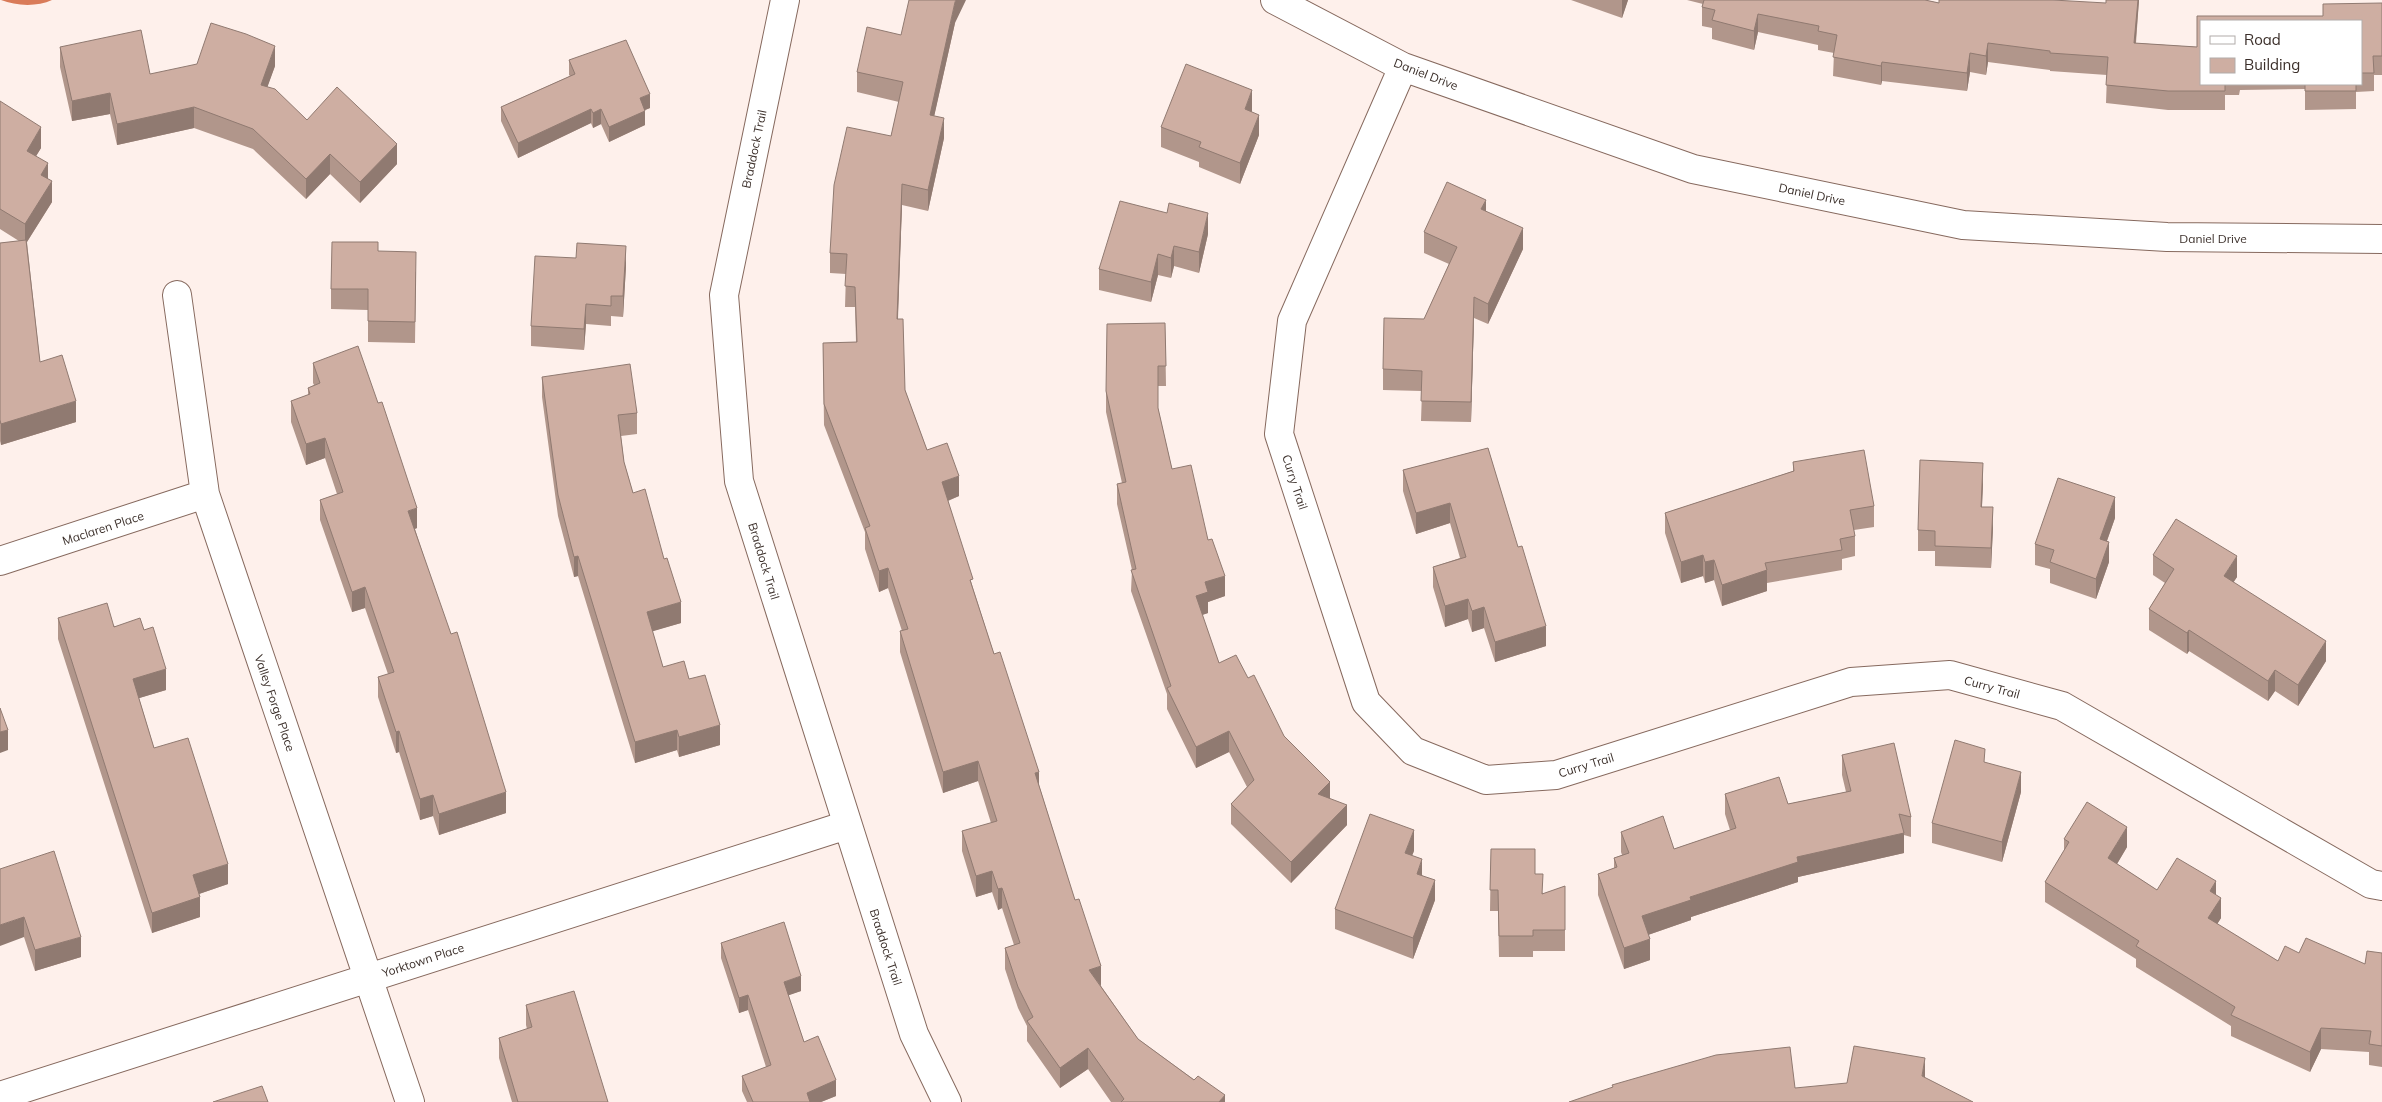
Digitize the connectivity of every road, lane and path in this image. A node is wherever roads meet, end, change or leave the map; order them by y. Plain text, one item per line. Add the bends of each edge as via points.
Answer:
1 (785, 0) edge
2 (1274, 0) edge
3 (1403, 67) junction
4 (2382, 239) edge
5 (178, 295) dead end
6 (205, 494) junction
7 (0, 561) edge
8 (847, 825) junction
9 (2382, 886) edge
10 (368, 978) junction
11 (0, 1096) edge
12 (410, 1102) edge
13 (947, 1102) edge

1 - 8 street, Braddock Trail via 724,295 739,481
2 - 3 street, Daniel Drive
3 - 4 street, Daniel Drive via 1693,169 1963,225 2167,237
3 - 9 street, Curry Trail via 1292,321 1280,434 1366,702 1414,751 1486,780 1556,774 1851,682 1950,675 2062,706 2371,884
5 - 6 street, Valley Forge Place
6 - 7 street, Maclaren Place
6 - 10 street, Valley Forge Place
8 - 10 street, Yorktown Place
8 - 13 street, Braddock Trail via 914,1034
10 - 11 street, Yorktown Place
10 - 12 street, Valley Forge Place

